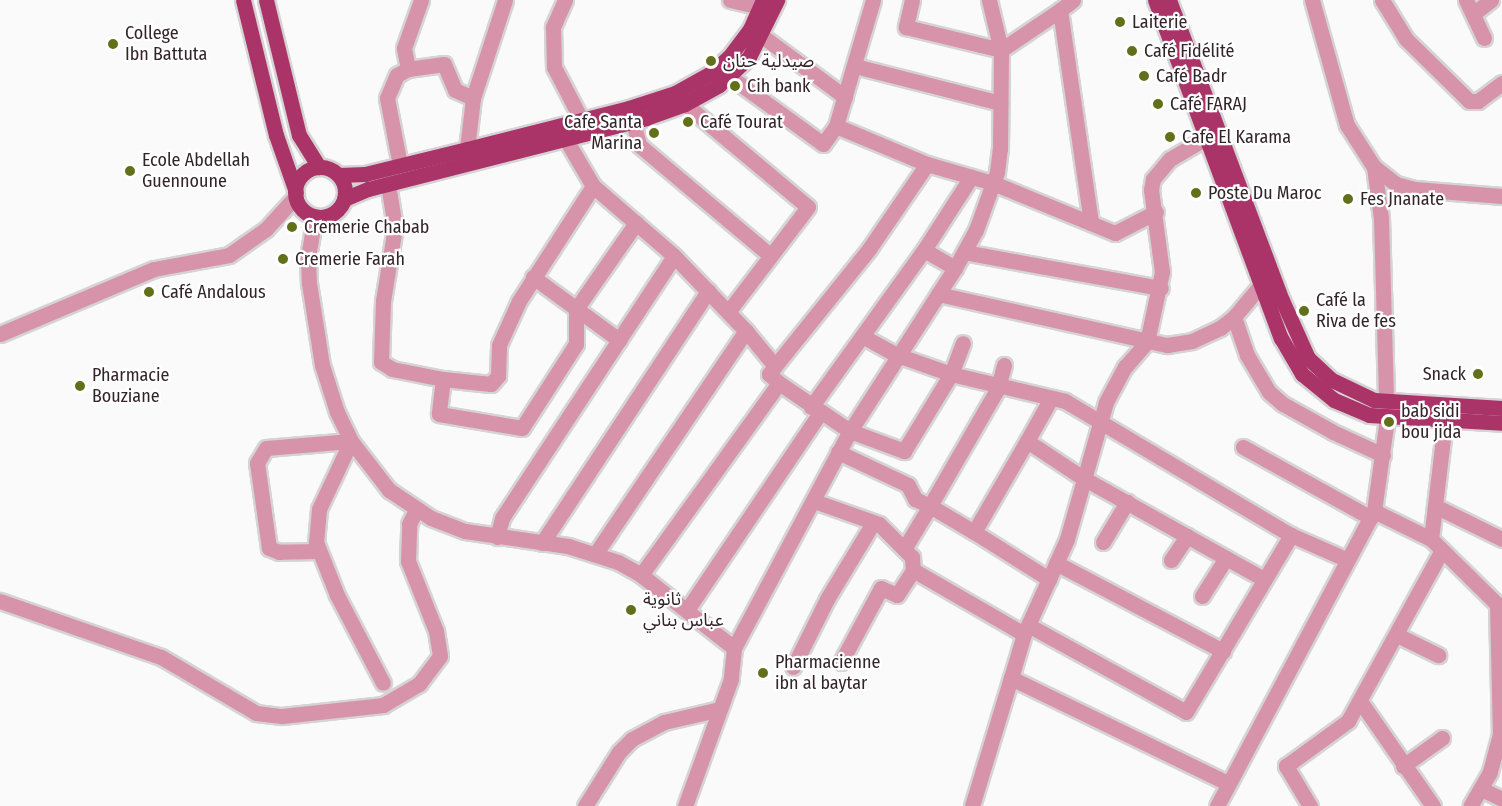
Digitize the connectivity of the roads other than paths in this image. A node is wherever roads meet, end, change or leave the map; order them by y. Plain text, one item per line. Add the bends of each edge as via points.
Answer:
1 (243, 0) edge
2 (266, 0) edge
3 (421, 0) edge
4 (505, 0) edge
5 (565, 0) edge
6 (730, 0) edge
7 (777, 0) edge
8 (873, 0) edge
9 (912, 0) edge
10 (989, 0) edge
11 (1074, 0) edge
12 (1155, 0) edge
13 (1169, 0) edge
14 (1312, 0) edge
15 (1382, 0) edge
16 (1491, 0) edge
17 (762, 4) edge
18 (1470, 7) edge
19 (1060, 10) junction
20 (762, 36) junction
21 (1484, 38) dead end
22 (1000, 50) junction
23 (855, 66) junction
24 (408, 69) junction
25 (729, 76) junction
26 (1502, 83) edge
27 (845, 97) junction
28 (473, 98) junction
29 (1000, 103) junction
30 (685, 104) junction
31 (581, 119) junction
32 (633, 122) junction
33 (836, 126) junction
34 (565, 138) junction
35 (1206, 138) junction
36 (467, 149) junction
37 (927, 164) junction
38 (400, 165) junction
39 (319, 167) junction
40 (1374, 167) junction
41 (339, 175) junction
42 (971, 177) junction
43 (993, 183) junction
44 (388, 184) junction
45 (593, 186) junction
46 (296, 194) junction
47 (1502, 195) edge
48 (344, 199) junction
49 (1156, 212) junction
50 (315, 216) junction
51 (636, 223) junction
52 (1091, 223) junction
53 (924, 250) junction
54 (964, 252) junction
55 (674, 256) junction
56 (771, 256) junction
57 (955, 268) junction
58 (533, 277) junction
59 (1260, 286) junction
60 (1161, 288) junction
61 (708, 291) junction
62 (938, 294) junction
63 (576, 309) junction
64 (728, 312) junction
65 (1234, 317) junction
66 (746, 331) junction
67 (0, 334) edge
68 (864, 337) junction
69 (619, 340) junction
70 (1147, 342) junction
71 (963, 343) dead end
72 (897, 355) junction
73 (1004, 365) dead end
74 (775, 366) junction
75 (951, 374) junction
76 (443, 379) junction
77 (778, 383) junction
78 (998, 388) junction
79 (1050, 400) junction
80 (1386, 402) junction
81 (1502, 408) edge
82 (815, 411) junction
83 (1387, 418) junction
84 (1445, 421) junction
85 (1098, 423) junction
86 (1502, 423) edge
87 (850, 431) junction
88 (351, 441) junction
89 (1027, 441) junction
90 (1243, 447) dead end
91 (838, 453) junction
92 (1383, 455) junction
93 (1083, 478) junction
94 (814, 501) junction
95 (1126, 502) junction
96 (930, 506) junction
97 (1435, 506) junction
98 (416, 510) junction
99 (1372, 515) junction
100 (873, 523) junction
101 (974, 532) junction
102 (1291, 535) junction
103 (1187, 536) junction
104 (497, 537) junction
105 (1502, 539) edge
106 (1103, 542) dead end
107 (542, 543) junction
108 (1436, 544) junction
109 (904, 549) junction
110 (318, 551) junction
111 (596, 553) junction
112 (1226, 558) junction
113 (1346, 559) junction
114 (1171, 560) dead end
115 (1056, 563) junction
116 (913, 570) junction
117 (641, 575) junction
118 (1049, 579) junction
119 (1264, 579) junction
120 (1202, 596) dead end
121 (0, 601) edge
122 (1499, 606) edge
123 (687, 610) junction
124 (1026, 629) junction
125 (1397, 635) junction
126 (734, 648) junction
127 (1223, 651) junction
128 (1438, 655) dead end
129 (841, 662) dead end
130 (793, 667) dead end
131 (1011, 678) junction
132 (383, 683) dead end
133 (1360, 701) junction
134 (720, 709) junction
135 (1501, 734) edge
136 (1442, 738) dead end
137 (1403, 766) junction
138 (1227, 783) junction
139 (1481, 789) junction
140 (1502, 800) edge
141 (585, 806) edge
142 (685, 806) edge
143 (972, 806) edge
144 (1217, 806) edge
145 (1310, 806) edge
146 (1433, 806) edge
147 (1470, 806) edge

1 - 46 main road via 276,135
2 - 39 main road via 299,135
3 - 24 street via 404,48
4 - 28 street
5 - 31 street via 553,27 553,57 561,87
6 - 17 street
7 - 20 main road
8 - 23 street
9 - 22 street via 906,27
10 - 22 street
11 - 19 street
12 - 35 main road
13 - 80 main road via 1300,344 1308,358 1332,380 1365,397
14 - 40 street via 1347,125
15 - 26 street via 1406,39 1469,101 1478,101
16 - 18 street
17 - 31 main road via 736,48 711,73 659,99
18 - 21 street
19 - 22 street
19 - 52 street
20 - 25 main road
20 - 27 street
22 - 29 street
23 - 27 street
23 - 29 street
24 - 28 street via 444,64 455,90
24 - 38 street via 392,80 387,92
25 - 30 main road
25 - 33 street via 823,144
27 - 33 street
28 - 36 street
29 - 43 street via 1000,149
30 - 32 main road
30 - 56 street via 808,207
31 - 36 main road
32 - 34 main road
32 - 56 street via 639,145
33 - 37 street
34 - 44 main road
34 - 45 street
35 - 49 street via 1160,168 1151,190
35 - 59 main road
36 - 38 main road
37 - 42 street
37 - 74 street via 869,249
38 - 41 main road
39 - 41 main road
39 - 46 main road via 301,177
40 - 47 street via 1396,184 1415,189
40 - 80 street via 1381,218
41 - 48 main road via 345,188
42 - 43 street
42 - 53 street
43 - 52 street
43 - 54 street
44 - 48 main road
44 - 76 street via 395,227 383,301 381,362 392,369
45 - 51 street
45 - 58 street
46 - 50 main road via 304,210
46 - 67 street via 266,229 229,255 213,261 164,266
48 - 50 main road via 333,213
49 - 52 street via 1115,233
49 - 60 street
50 - 88 street via 308,257 312,307 322,365
51 - 55 street
51 - 63 street
53 - 57 street
53 - 68 street
54 - 57 street
54 - 60 street
55 - 61 street
55 - 69 street
56 - 64 street
57 - 62 street
58 - 63 street
58 - 76 street via 499,345 495,381 491,384
59 - 65 street
59 - 83 main road via 1286,349 1310,382 1344,405
60 - 70 street
61 - 64 street
61 - 107 street
62 - 70 street
62 - 72 street
63 - 69 street
63 - 76 street via 576,344 522,428 439,414
64 - 66 street
65 - 70 street via 1192,341 1167,345
65 - 92 street via 1247,355 1269,392 1333,432
66 - 74 street
66 - 111 street
68 - 72 street
68 - 82 street
69 - 104 street via 502,518
70 - 85 street via 1116,381
71 - 75 street
72 - 75 street
72 - 87 street
73 - 78 street
74 - 77 street via 769,374
75 - 78 street
75 - 87 street via 904,451
77 - 82 street
77 - 117 street
78 - 79 street
78 - 96 street
79 - 85 street via 1065,401
79 - 89 street
80 - 81 main road
82 - 87 street
82 - 123 street
83 - 84 main road
83 - 92 street
84 - 86 main road
84 - 97 street
85 - 93 street
85 - 102 street
87 - 91 street
88 - 98 street via 389,490
88 - 110 street via 319,509
88 - 110 street via 275,445 259,456 262,520 269,548 279,552
89 - 93 street
89 - 101 street
90 - 99 street
91 - 94 street
91 - 96 street via 908,485 915,499
92 - 99 street
93 - 95 street
93 - 115 street via 1067,539
94 - 100 street
94 - 126 street
95 - 103 street
95 - 106 street
96 - 101 street
96 - 109 street
97 - 105 street
97 - 108 street
98 - 104 street via 465,531
98 - 121 street via 408,531 408,561 436,631 440,656 419,684 383,705 282,716 255,713 161,657
99 - 108 street
99 - 113 street
100 - 109 street via 879,524
100 - 130 street via 827,599
101 - 118 street
102 - 113 street
102 - 119 street
103 - 112 street
103 - 114 street
104 - 107 street
107 - 111 street
108 - 122 street
108 - 125 street
109 - 116 street via 912,557
110 - 132 street
111 - 117 street
112 - 119 street
112 - 120 street
113 - 138 street
115 - 118 street
115 - 127 street
116 - 124 street
116 - 129 street via 897,595 881,588
117 - 123 street
118 - 124 street
119 - 127 street
122 - 135 street
123 - 126 street
124 - 127 street via 1186,712
124 - 131 street
125 - 128 street
125 - 133 street
126 - 134 street via 736,661
131 - 138 street
131 - 143 street
133 - 137 street
133 - 145 street via 1348,721 1286,766
134 - 141 street via 664,722 639,734 619,752
134 - 142 street
135 - 139 street
136 - 137 street
137 - 146 street
138 - 144 street
139 - 140 street
139 - 147 street

